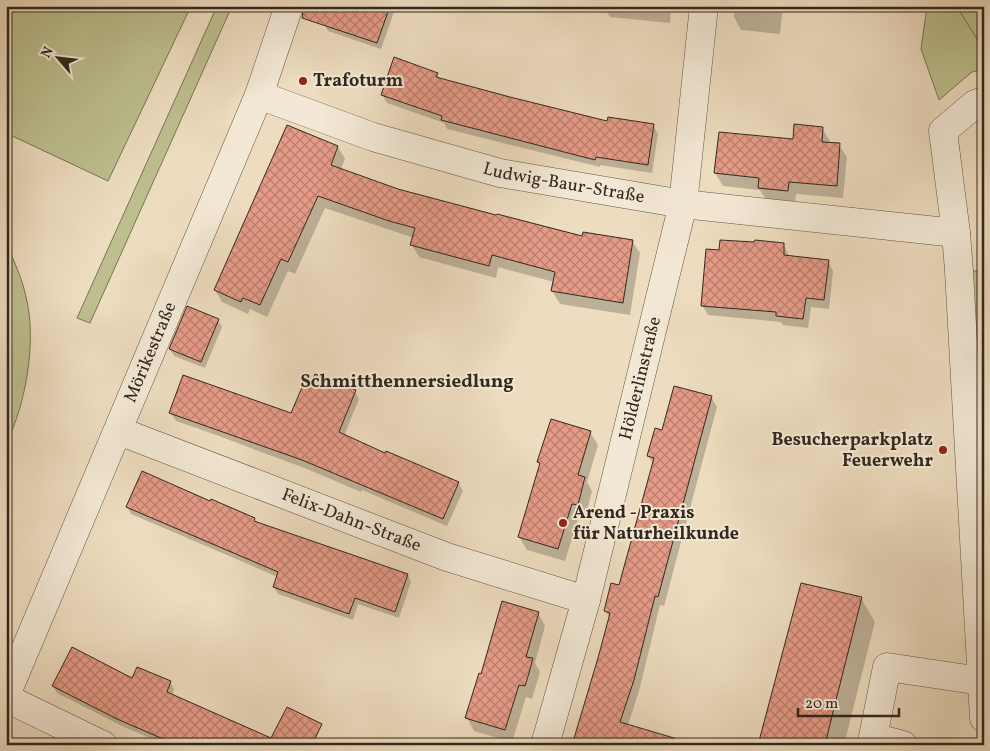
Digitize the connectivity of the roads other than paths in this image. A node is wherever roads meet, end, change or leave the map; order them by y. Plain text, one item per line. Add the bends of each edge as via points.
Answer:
1 (289, 6) edge
2 (704, 6) edge
3 (259, 95) junction
4 (984, 100) edge
5 (683, 204) junction
6 (956, 233) junction
7 (119, 431) junction
8 (586, 600) junction
9 (982, 681) junction
10 (6, 695) edge
11 (6, 698) edge
12 (984, 718) edge
13 (103, 745) edge
14 (544, 745) edge
15 (903, 745) edge

1 - 3 street, Mörikestraße
2 - 5 street, Hölderlinstraße
3 - 5 street, Ludwig-Baur-Straße via 373,137 500,173
3 - 7 street, Mörikestraße
4 - 6 street via 942,131
5 - 6 street, Ludwig-Baur-Straße
5 - 8 street, Hölderlinstraße
6 - 9 street
7 - 8 street, Felix-Dahn-Straße via 447,557
7 - 10 street, Mörikestraße
8 - 14 street, Hölderlinstraße
9 - 12 street
9 - 15 street via 887,667 873,738
11 - 13 street

